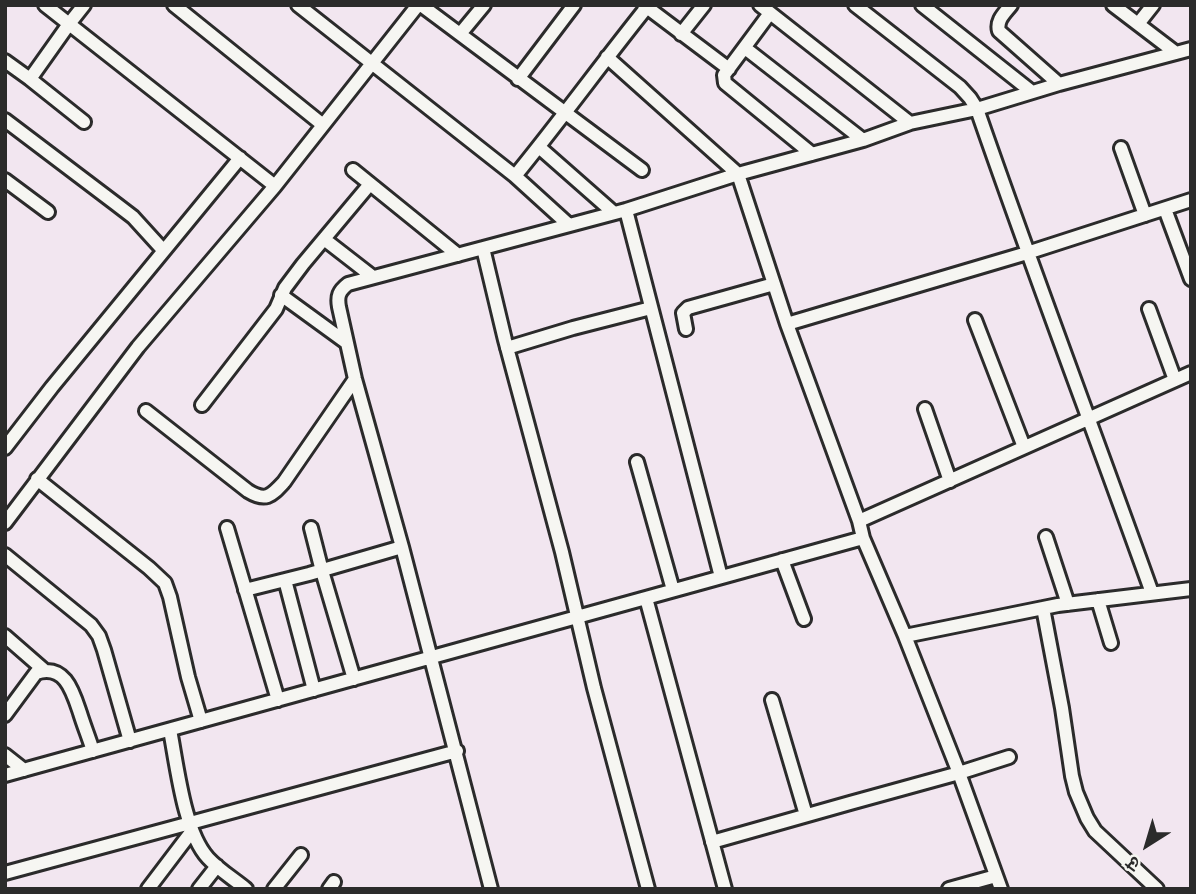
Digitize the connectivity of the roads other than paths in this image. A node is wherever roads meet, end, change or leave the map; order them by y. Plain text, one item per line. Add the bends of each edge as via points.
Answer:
1 (45, 5) edge
2 (84, 5) edge
3 (174, 5) edge
4 (298, 5) edge
5 (419, 5) edge
6 (484, 5) edge
7 (574, 5) edge
8 (704, 5) edge
9 (855, 5) edge
10 (922, 5) edge
11 (1012, 5) edge
12 (1113, 5) edge
13 (1153, 5) edge
14 (646, 6) edge
15 (765, 9) edge
16 (69, 24) junction
17 (1138, 24) junction
18 (460, 34) junction
19 (681, 34) junction
20 (745, 48) junction
21 (1191, 49) edge
22 (1176, 53) junction
23 (607, 57) junction
24 (5, 61) edge
25 (373, 64) junction
26 (729, 69) junction
27 (30, 79) junction
28 (518, 79) junction
29 (1059, 84) junction
30 (1032, 92) junction
31 (977, 109) junction
32 (566, 114) junction
33 (5, 120) edge
34 (84, 122) dead end
35 (910, 124) junction
36 (323, 125) junction
37 (863, 140) junction
38 (539, 147) junction
39 (1121, 148) dead end
40 (812, 154) junction
41 (240, 158) junction
42 (353, 170) dead end
43 (642, 170) dead end
44 (738, 174) junction
45 (515, 176) junction
46 (5, 180) edge
47 (370, 184) junction
48 (275, 186) junction
49 (1191, 200) edge
50 (1165, 209) junction
51 (620, 211) junction
52 (48, 212) dead end
53 (1145, 215) junction
54 (569, 225) junction
55 (324, 239) junction
56 (483, 248) junction
57 (163, 250) junction
58 (1027, 253) junction
59 (458, 255) junction
60 (373, 277) junction
61 (1191, 279) edge
62 (774, 284) junction
63 (281, 295) junction
64 (651, 308) junction
65 (1149, 309) dead end
66 (975, 320) dead end
67 (787, 324) junction
68 (685, 329) dead end
69 (347, 343) junction
70 (507, 348) junction
71 (1191, 373) edge
72 (355, 379) junction
73 (1175, 380) junction
74 (202, 405) dead end
75 (925, 409) dead end
76 (146, 411) dead end
77 (1089, 419) junction
78 (1024, 447) junction
79 (5, 448) edge
80 (637, 462) dead end
81 (37, 479) junction
82 (950, 481) junction
83 (859, 521) junction
84 (5, 523) edge
85 (226, 528) dead end
86 (311, 528) dead end
87 (863, 537) junction
88 (1046, 537) dead end
89 (402, 547) junction
90 (5, 555) edge
91 (782, 560) junction
92 (322, 570) junction
93 (721, 577) junction
94 (285, 580) junction
95 (1191, 589) edge
96 (245, 590) junction
97 (673, 590) junction
98 (1152, 593) junction
99 (646, 598) junction
100 (1098, 600) junction
101 (1068, 604) junction
102 (1043, 608) junction
103 (576, 617) junction
104 (804, 619) dead end
105 (5, 636) edge
106 (905, 636) junction
107 (1111, 643) dead end
108 (432, 657) junction
109 (44, 670) junction
110 (354, 679) junction
111 (314, 690) junction
112 (278, 700) junction
113 (772, 700) dead end
114 (5, 715) edge
115 (201, 721) junction
116 (170, 730) junction
117 (130, 741) junction
118 (93, 751) junction
119 (457, 751) junction
120 (5, 754) edge
121 (1009, 757) dead end
122 (24, 770) junction
123 (959, 774) junction
124 (5, 775) edge
125 (806, 815) junction
126 (191, 827) junction
127 (712, 842) junction
128 (301, 855) dead end
129 (217, 866) junction
130 (5, 873) edge
131 (998, 883) edge
132 (244, 888) edge
133 (148, 889) edge
134 (199, 889) edge
135 (274, 889) edge
136 (491, 889) edge
137 (648, 889) edge
138 (725, 889) edge
139 (948, 889) edge
140 (1157, 889) edge

1 - 16 street
2 - 16 street
3 - 36 street
4 - 25 street
5 - 18 street
5 - 25 street
6 - 18 street
7 - 28 street
8 - 19 street
9 - 31 street via 960,87
10 - 30 street
11 - 29 street via 1000,18 999,31
12 - 17 street
13 - 17 street
14 - 19 street
14 - 23 street
15 - 20 street
15 - 35 street
16 - 27 street
16 - 41 street
17 - 22 street
18 - 28 street
19 - 26 street
20 - 26 street
20 - 37 street
21 - 22 street
22 - 29 street
23 - 32 street
23 - 44 street
24 - 27 street
25 - 36 street
25 - 45 street
26 - 40 street via 725,83
27 - 34 street
28 - 32 street
29 - 30 street
30 - 31 street
31 - 35 street
31 - 58 street
32 - 38 street
32 - 43 street
33 - 57 street via 133,217
35 - 37 street
36 - 48 street
37 - 40 street
38 - 45 street
38 - 51 street
39 - 53 street
40 - 44 street
41 - 48 street
41 - 57 street
42 - 47 street
44 - 51 street
44 - 62 street
45 - 54 street
46 - 52 street
47 - 55 street
47 - 59 street
48 - 81 street via 138,347
49 - 50 street
50 - 53 street
50 - 61 street
51 - 54 street
51 - 64 street
53 - 58 street
54 - 56 street
55 - 60 street
55 - 63 street
56 - 59 street
56 - 70 street
57 - 79 street
58 - 67 street
58 - 77 street
59 - 60 street
60 - 69 street via 341,290 339,307
62 - 67 street
62 - 68 street via 688,308 683,313
63 - 69 street
63 - 74 street via 276,309
64 - 70 street
64 - 93 street
65 - 73 street
66 - 78 street
67 - 83 street
69 - 72 street
70 - 103 street
71 - 73 street
72 - 76 street via 284,482 266,498 248,491
72 - 89 street
73 - 77 street
75 - 82 street
77 - 78 street
77 - 98 street
78 - 82 street
80 - 97 street
81 - 84 street
81 - 115 street via 164,583
82 - 83 street
83 - 87 street
85 - 96 street
86 - 92 street
87 - 91 street
87 - 106 street
88 - 101 street
89 - 92 street
89 - 108 street
90 - 117 street via 78,613 99,636
91 - 93 street
91 - 104 street
92 - 94 street
92 - 110 street
93 - 97 street
94 - 96 street
94 - 111 street
95 - 98 street
96 - 112 street
97 - 99 street
98 - 100 street
99 - 103 street
99 - 127 street
100 - 101 street
100 - 107 street
101 - 102 street
102 - 106 street
102 - 140 street via 1076,792 1095,831
103 - 108 street
103 - 137 street
105 - 109 street
106 - 123 street
108 - 110 street
108 - 119 street
109 - 114 street via 36,673
109 - 118 street via 68,683
110 - 111 street
111 - 112 street
112 - 115 street
113 - 125 street
115 - 116 street
116 - 117 street
116 - 126 street
117 - 118 street
118 - 122 street
119 - 126 street
119 - 136 street
120 - 122 street
121 - 123 street
122 - 124 street
123 - 125 street
123 - 131 street
125 - 127 street
126 - 129 street via 199,846
126 - 130 street
126 - 133 street
127 - 138 street
128 - 135 street
129 - 132 street
129 - 134 street
131 - 139 street

